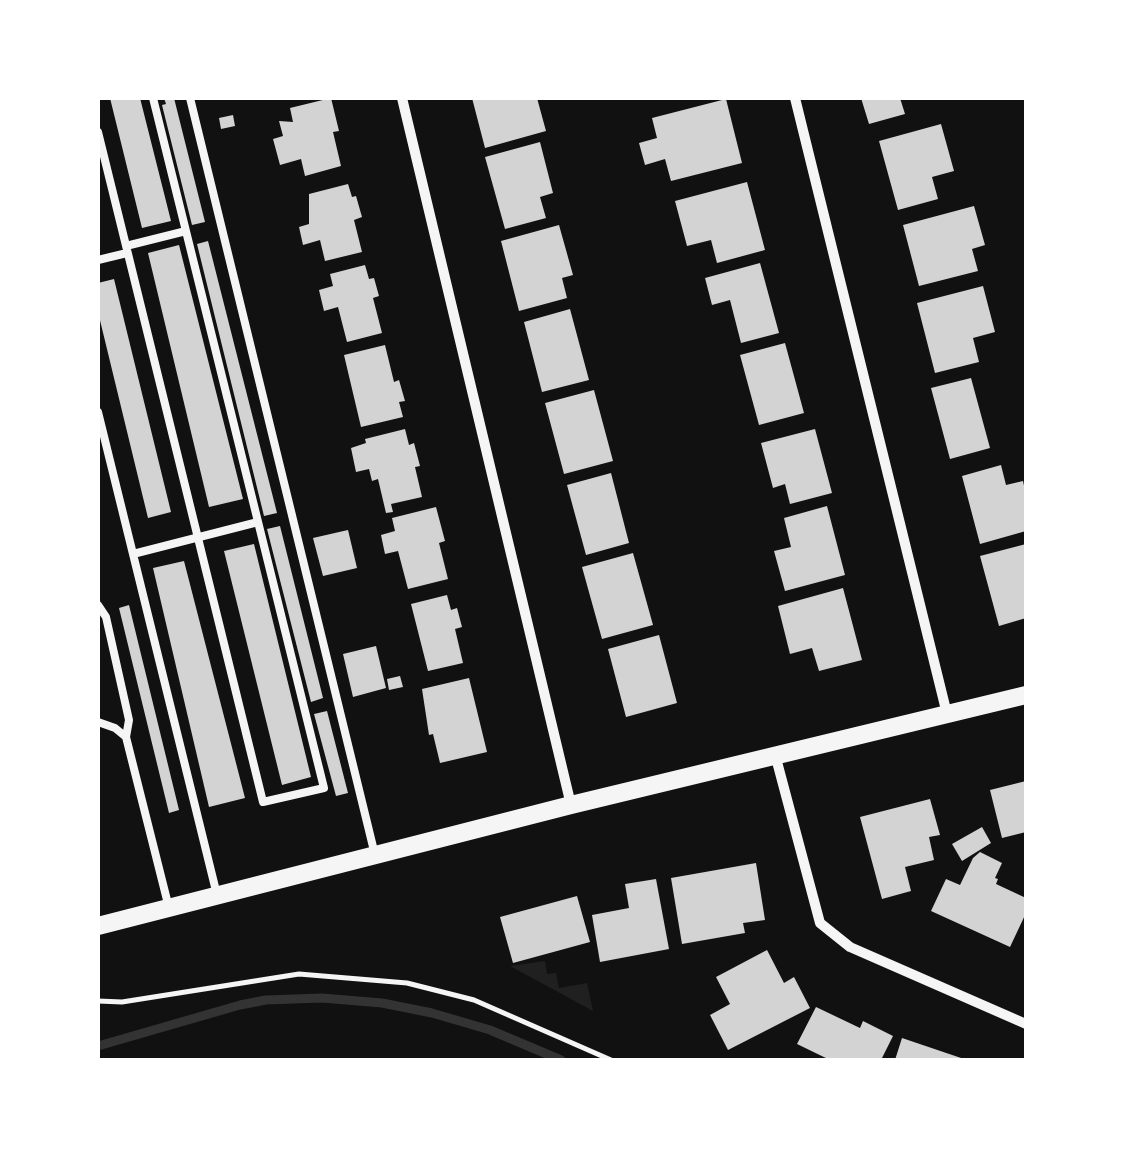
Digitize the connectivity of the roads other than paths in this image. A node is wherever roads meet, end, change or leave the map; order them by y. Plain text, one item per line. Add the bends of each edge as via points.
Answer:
1 (153, 98) edge
2 (190, 98) edge
3 (402, 98) edge
4 (795, 98) edge
5 (98, 132) edge
6 (186, 231) junction
7 (126, 250) junction
8 (98, 260) edge
9 (98, 412) edge
10 (258, 522) junction
11 (197, 537) junction
12 (133, 554) junction
13 (98, 605) edge
14 (1026, 695) edge
15 (948, 714) junction
16 (98, 722) edge
17 (126, 738) junction
18 (776, 758) junction
19 (571, 805) junction
20 (375, 855) junction
21 (217, 895) junction
22 (169, 908) junction
23 (98, 926) edge
24 (1026, 1024) edge

1 - 6 lane
2 - 20 lane
3 - 19 street
4 - 15 street
5 - 7 lane
6 - 7 lane
6 - 10 lane
7 - 8 lane
7 - 11 lane
9 - 12 lane
10 - 11 lane
10 - 11 lane via 324,788 262,802
11 - 12 lane
12 - 21 lane
13 - 17 lane via 109,628
14 - 15 street
15 - 18 street
16 - 17 lane
17 - 22 lane
18 - 19 street
18 - 24 street via 820,923 850,946
19 - 20 street
20 - 21 street
21 - 22 street
22 - 23 street

